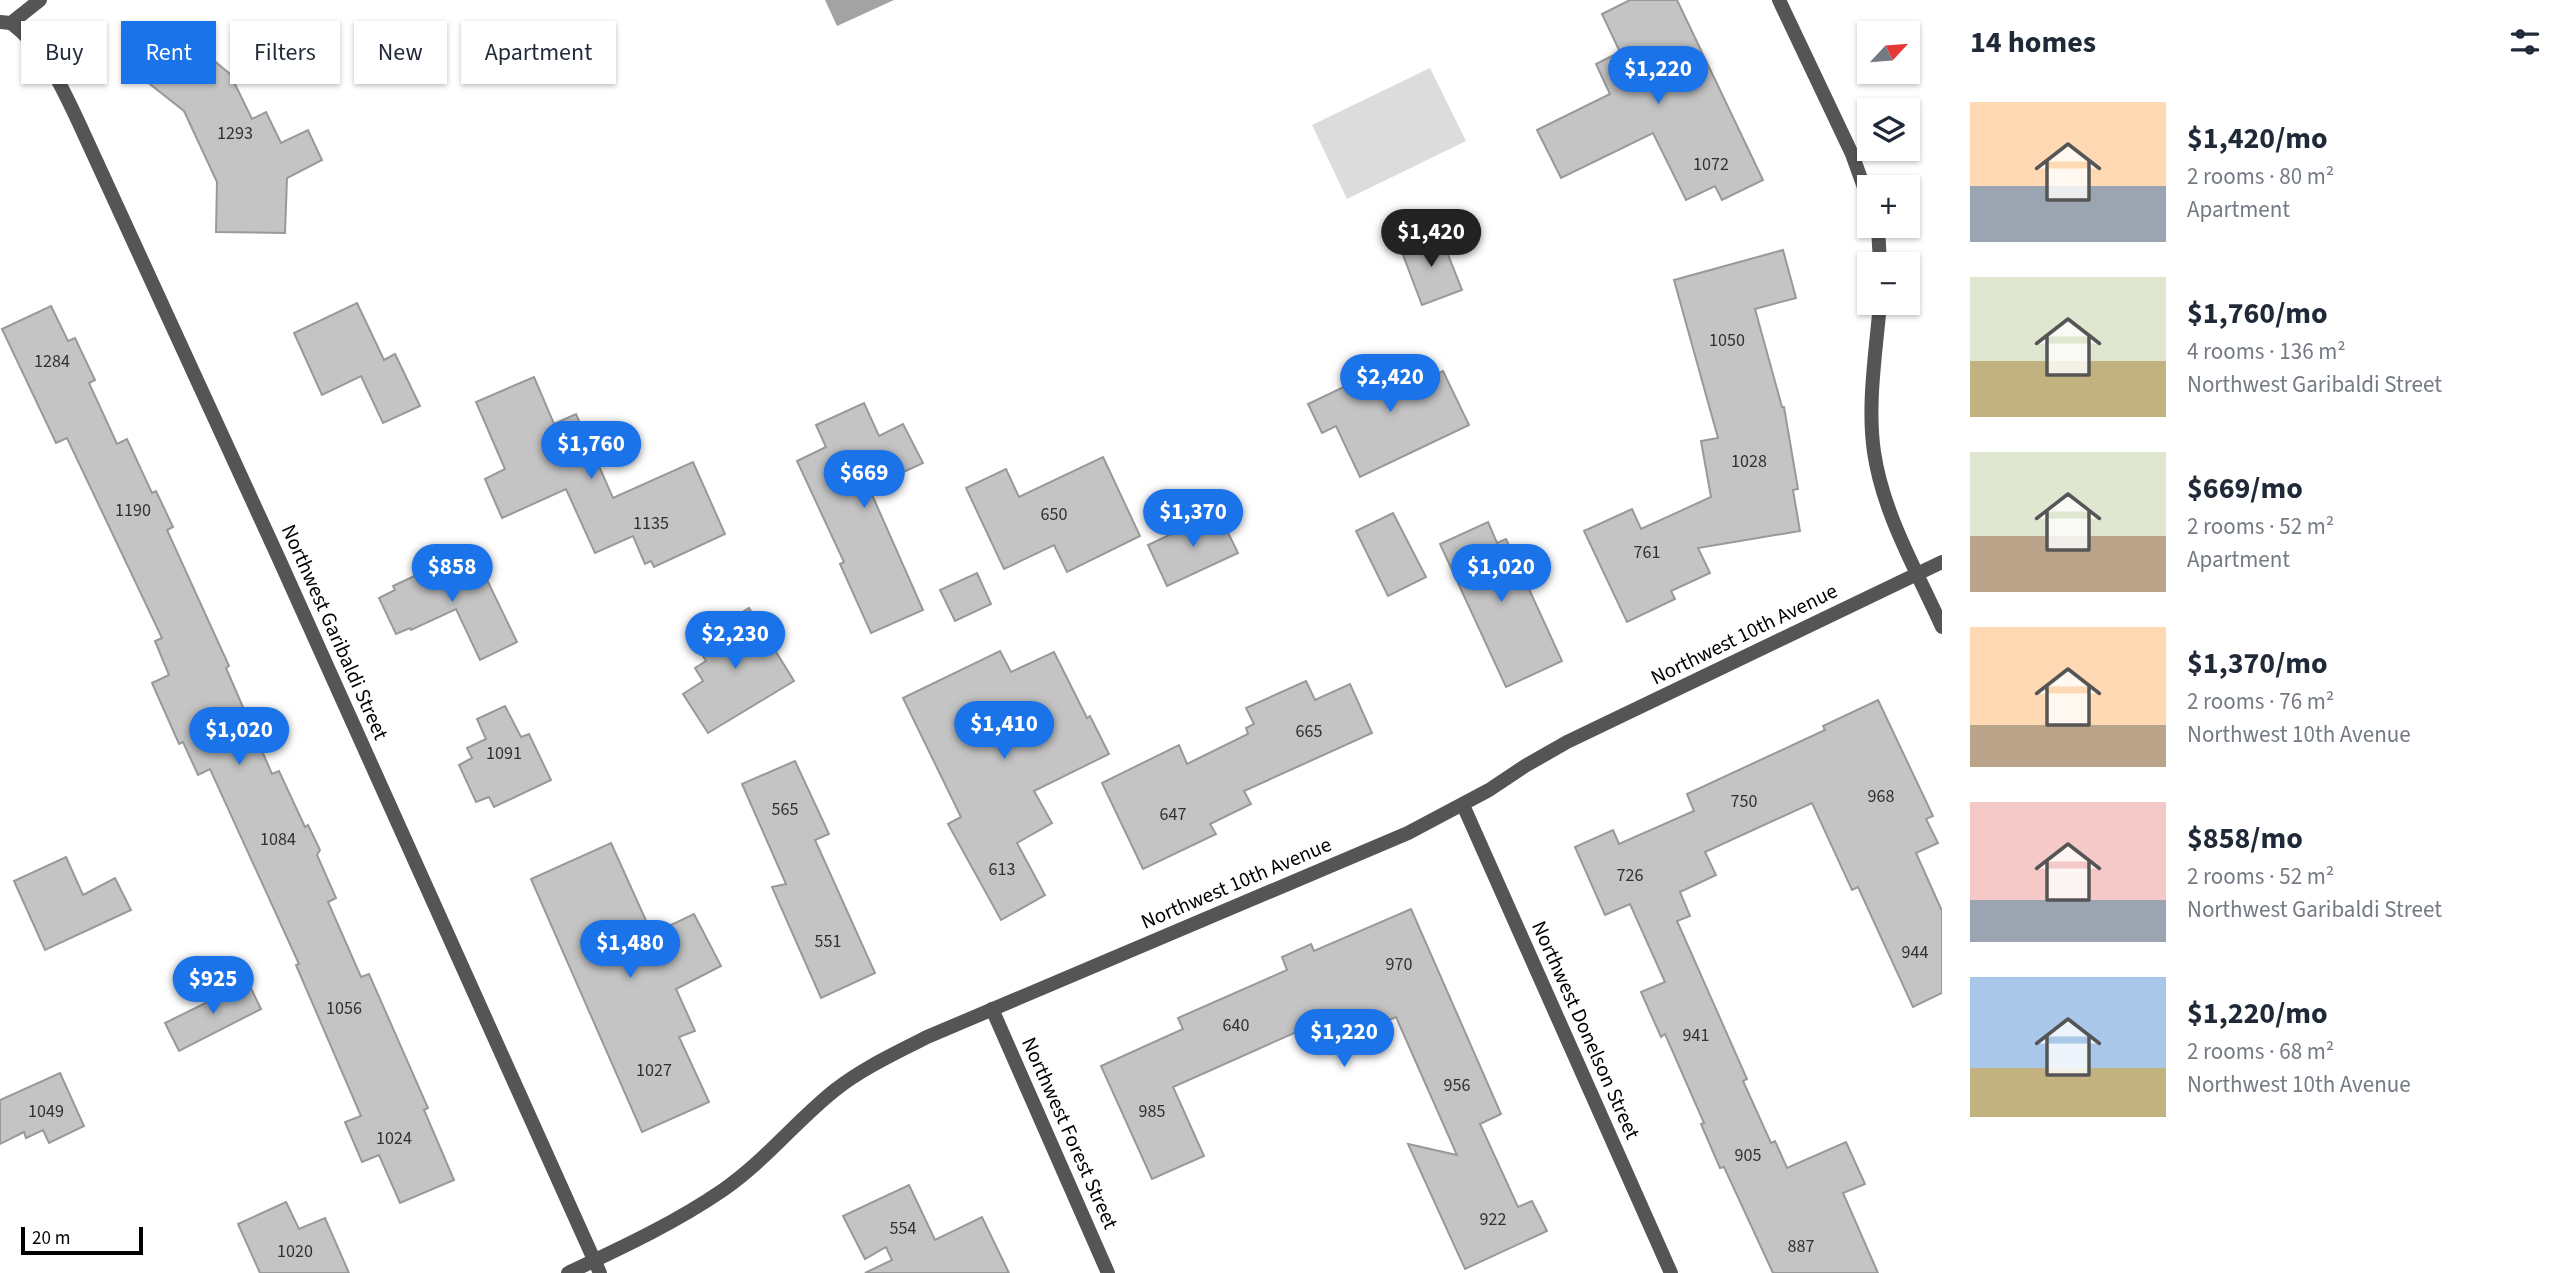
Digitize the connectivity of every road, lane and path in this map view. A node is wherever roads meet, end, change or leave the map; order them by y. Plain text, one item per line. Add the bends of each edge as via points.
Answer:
1 (40, 0) edge
2 (1779, 0) edge
3 (6, 22) edge
4 (1860, 175) edge
5 (1879, 315) edge
6 (1942, 562) edge
7 (1918, 573) junction
8 (1942, 627) edge
9 (1463, 805) junction
10 (992, 1009) junction
11 (597, 1267) edge
12 (568, 1273) edge
13 (1108, 1273) edge
14 (1671, 1273) edge

1 - 3 street
2 - 4 street
3 - 11 street, Northwest Garibaldi Street via 30,37 44,56 78,121
5 - 7 street via 1871,423 1874,454 1883,490
6 - 7 street, Northwest 10th Avenue
7 - 8 street
7 - 9 street, Northwest 10th Avenue via 1567,742
9 - 10 street, Northwest 10th Avenue
9 - 14 street, Northwest Donelson Street
10 - 11 street, Northwest 10th Avenue via 877,1063 835,1090 724,1189
10 - 13 street, Northwest Forest Street
11 - 12 street, Northwest 10th Avenue

